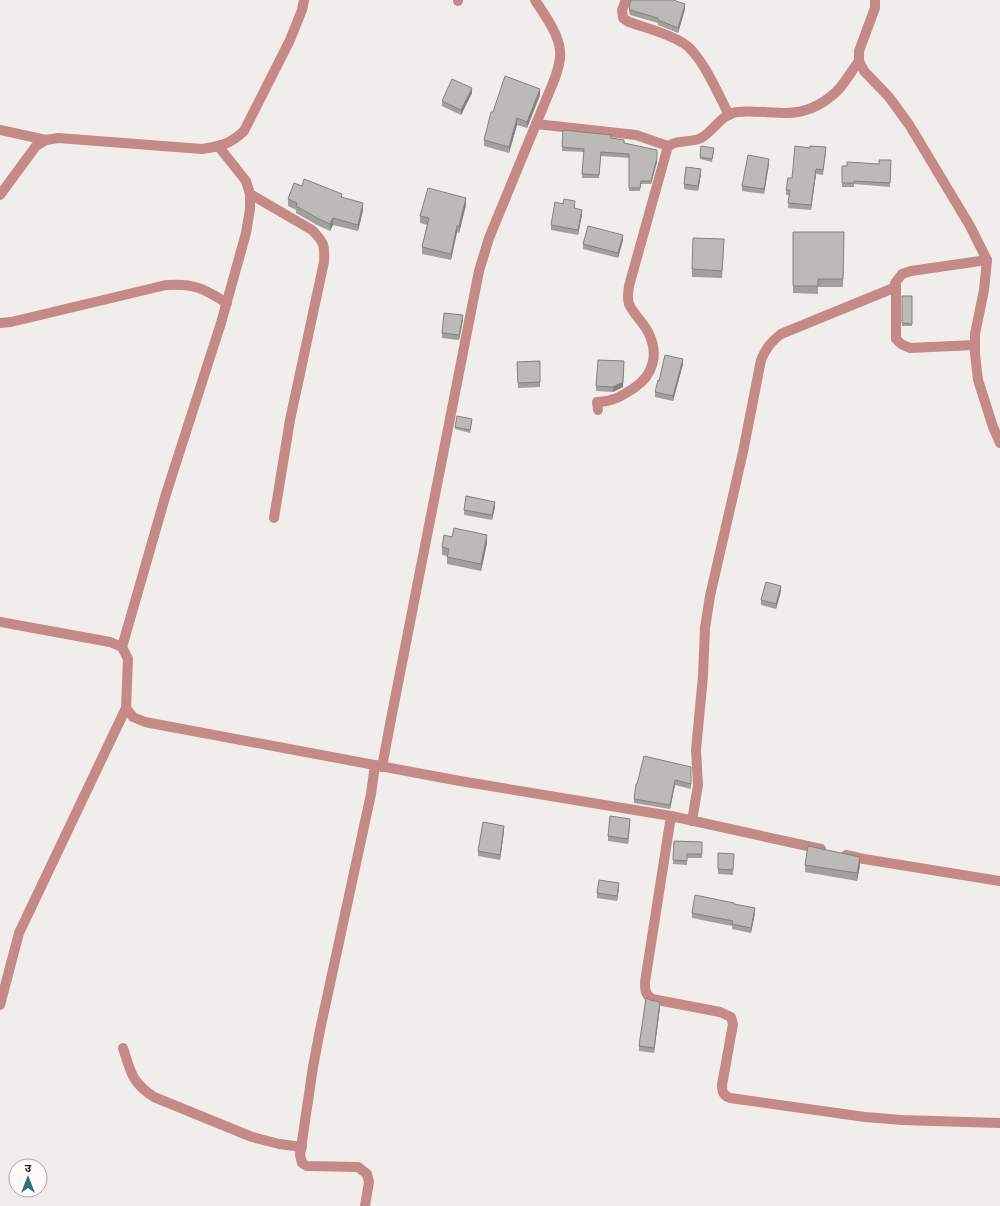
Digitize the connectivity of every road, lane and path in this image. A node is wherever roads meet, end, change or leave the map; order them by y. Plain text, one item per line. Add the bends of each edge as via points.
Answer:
1 (304, 0) edge
2 (535, 0) edge
3 (626, 0) edge
4 (875, 0) edge
5 (859, 60) junction
6 (729, 115) junction
7 (536, 124) junction
8 (0, 130) edge
9 (46, 140) junction
10 (668, 146) junction
11 (219, 147) junction
12 (250, 194) junction
13 (0, 195) edge
14 (987, 260) junction
15 (896, 287) junction
16 (227, 303) junction
17 (0, 323) edge
18 (974, 345) junction
19 (598, 410) dead end
20 (1000, 443) edge
21 (274, 518) dead end
22 (0, 622) edge
23 (122, 648) junction
24 (126, 708) junction
25 (379, 766) junction
26 (671, 816) junction
27 (692, 821) junction
28 (1000, 881) edge
29 (0, 1005) edge
30 (123, 1048) dead end
31 (1000, 1123) edge
32 (302, 1147) junction
33 (365, 1206) edge

1 - 11 street via 290,40 244,131 235,140
2 - 7 street via 557,38 560,50 560,62 555,78
3 - 6 street via 622,10 623,18 675,38 693,51
4 - 5 street via 875,8 859,51
5 - 6 street via 836,92 816,106 788,113 737,112
5 - 14 street via 864,70 910,126 970,226
6 - 10 street via 701,138
7 - 10 street via 636,136
7 - 25 street via 489,238 479,271 391,719
8 - 9 street
9 - 11 street via 58,138 202,149
9 - 13 street via 36,146
10 - 19 street via 628,296 629,304 648,332 653,345 651,371 641,383 617,398 597,402
11 - 12 street via 246,181
12 - 16 street via 246,233
12 - 21 street via 312,230 320,238 325,249 290,420
14 - 15 street via 911,271 902,274 895,283
14 - 18 street
15 - 18 street via 896,339 901,344 910,348
15 - 27 street via 781,334 771,341 761,360 707,612 696,750 698,784
16 - 17 street via 194,286 166,285
16 - 23 street via 166,494
18 - 20 street via 978,380
22 - 23 street via 110,642
23 - 24 street via 128,659
24 - 25 street via 132,717 145,722
24 - 29 street via 19,933
25 - 26 street
25 - 32 street via 320,1030
26 - 27 street
26 - 31 street via 645,990 647,996 652,999 720,1012 732,1017 733,1024 722,1085 724,1096 865,1117
27 - 28 street via 864,859
30 - 32 street via 135,1080 142,1089 154,1097 252,1137
32 - 33 street via 302,1163 307,1166 358,1167 367,1174 369,1182

